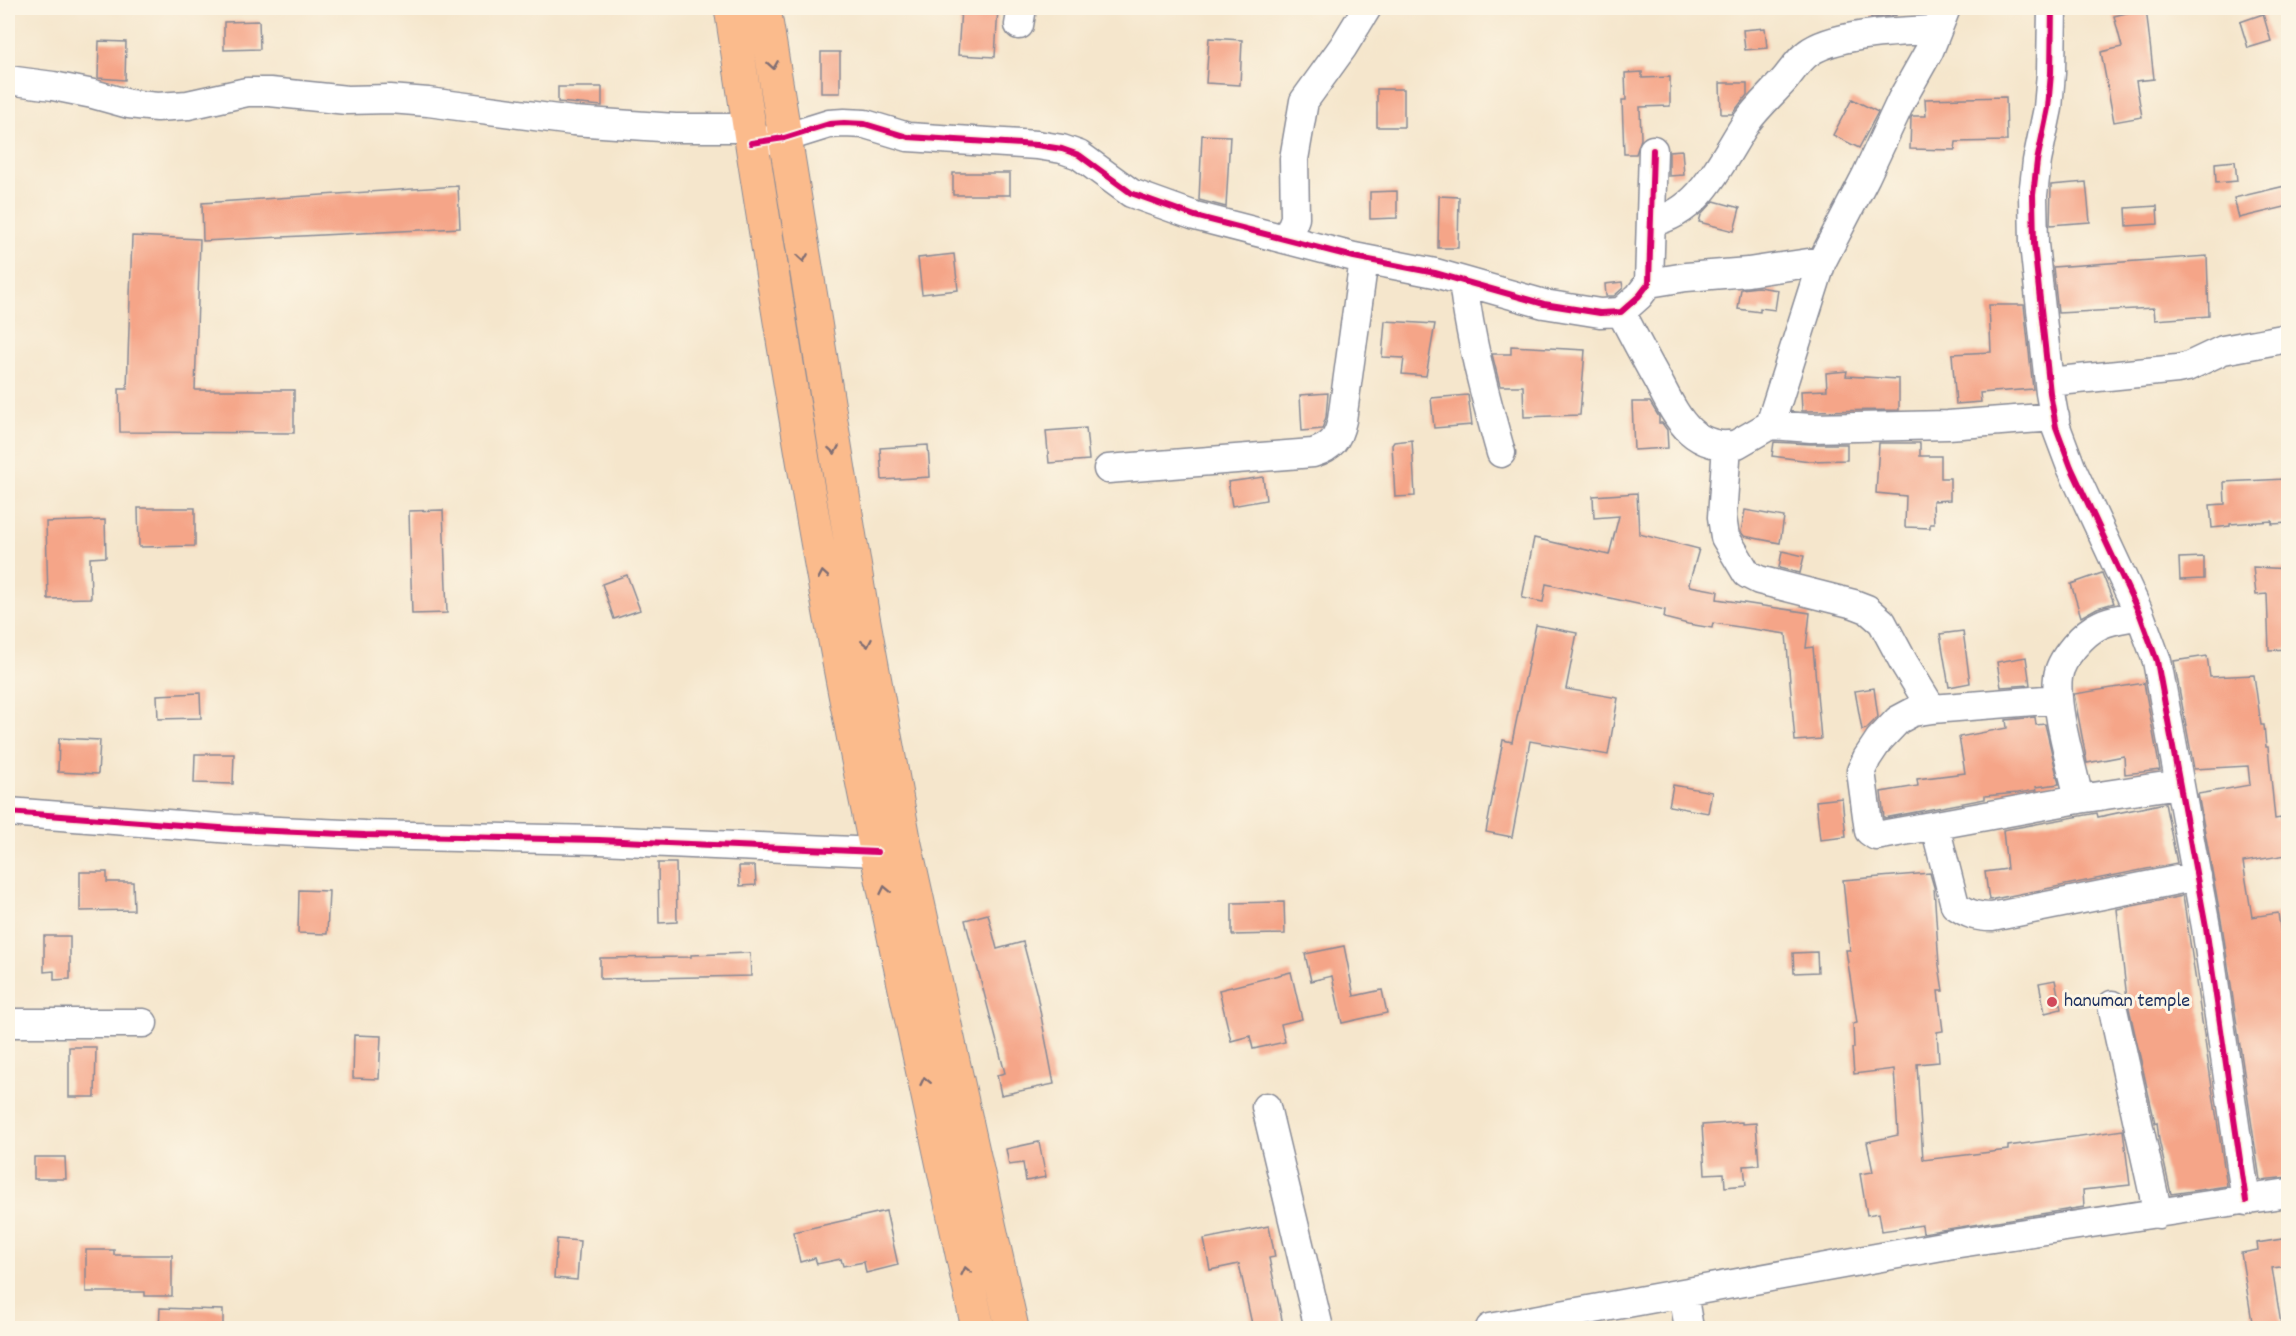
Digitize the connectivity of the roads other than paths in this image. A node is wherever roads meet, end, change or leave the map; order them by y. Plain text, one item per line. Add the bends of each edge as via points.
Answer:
1 (731, 8) edge
2 (764, 8) edge
3 (1367, 8) edge
4 (2052, 8) edge
5 (1942, 19) edge
6 (8, 80) edge
7 (750, 135) junction
8 (784, 138) junction
9 (1653, 150) dead end
10 (1651, 222) junction
11 (1287, 239) junction
12 (1364, 259) junction
13 (1822, 261) junction
14 (1463, 281) junction
15 (1649, 283) junction
16 (1621, 312) junction
17 (2289, 338) edge
18 (2049, 382) junction
19 (2055, 417) junction
20 (1770, 425) junction
21 (1727, 445) junction
22 (1501, 453) dead end
23 (1108, 469) dead end
24 (2140, 615) junction
25 (2058, 699) junction
26 (1932, 709) junction
27 (2179, 784) junction
28 (2079, 799) junction
29 (8, 812) edge
30 (1935, 826) junction
31 (877, 852) junction
32 (2197, 876) junction
33 (2112, 1005) dead end
34 (8, 1023) edge
35 (143, 1023) dead end
36 (1266, 1107) dead end
37 (2289, 1193) edge
38 (2246, 1201) junction
39 (2158, 1214) junction
40 (1683, 1293) junction
41 (978, 1329) edge
42 (1012, 1329) edge
43 (1319, 1329) edge
44 (1490, 1329) edge
45 (1689, 1329) edge

1 - 7 highway
2 -> 8 highway
3 - 11 street via 1304,101 1294,159 1295,218
4 - 18 street via 2048,108 2033,195 2034,244
5 - 10 street via 1810,51 1748,121 1707,186 1680,212
5 - 13 street
6 - 7 street via 157,107 189,105 247,92 270,92 347,100 428,102 573,121
7 - 8 street
31 -> 7 highway via 806,481
8 - 11 street via 844,123 865,124 908,137 1062,149 1079,155 1131,193 1152,202
8 -> 42 highway via 859,595 903,833
9 - 10 street
10 - 15 street
11 - 12 street
12 - 14 street
12 - 23 street via 1342,420 1339,435 1330,446 1313,453
13 - 15 street
13 - 20 street
14 - 16 street via 1544,304 1600,313
14 - 22 street via 1478,372
15 - 16 street
16 - 21 street via 1679,417 1703,440
17 - 18 street via 2223,350 2177,369
18 - 19 street
19 - 20 street via 1948,425
19 - 24 street via 2071,468
20 - 21 street via 1745,440
21 - 26 street via 1722,517 1725,537 1747,574 1867,609 1882,622
24 - 25 street via 2100,624 2088,632 2072,649 2058,675
24 - 27 street via 2157,661
25 - 26 street
25 - 28 street
26 - 30 street via 1898,720 1879,740 1861,771 1869,831 1876,836
27 - 28 street
27 - 32 street
28 - 30 street
29 - 31 street via 233,829
30 - 32 street via 1955,905 1979,917
41 -> 31 highway
32 - 38 street
33 - 39 street
34 - 35 street
36 - 43 street
37 - 38 street
38 - 39 street
39 - 40 street via 1953,1244
40 - 44 street
40 - 45 street

